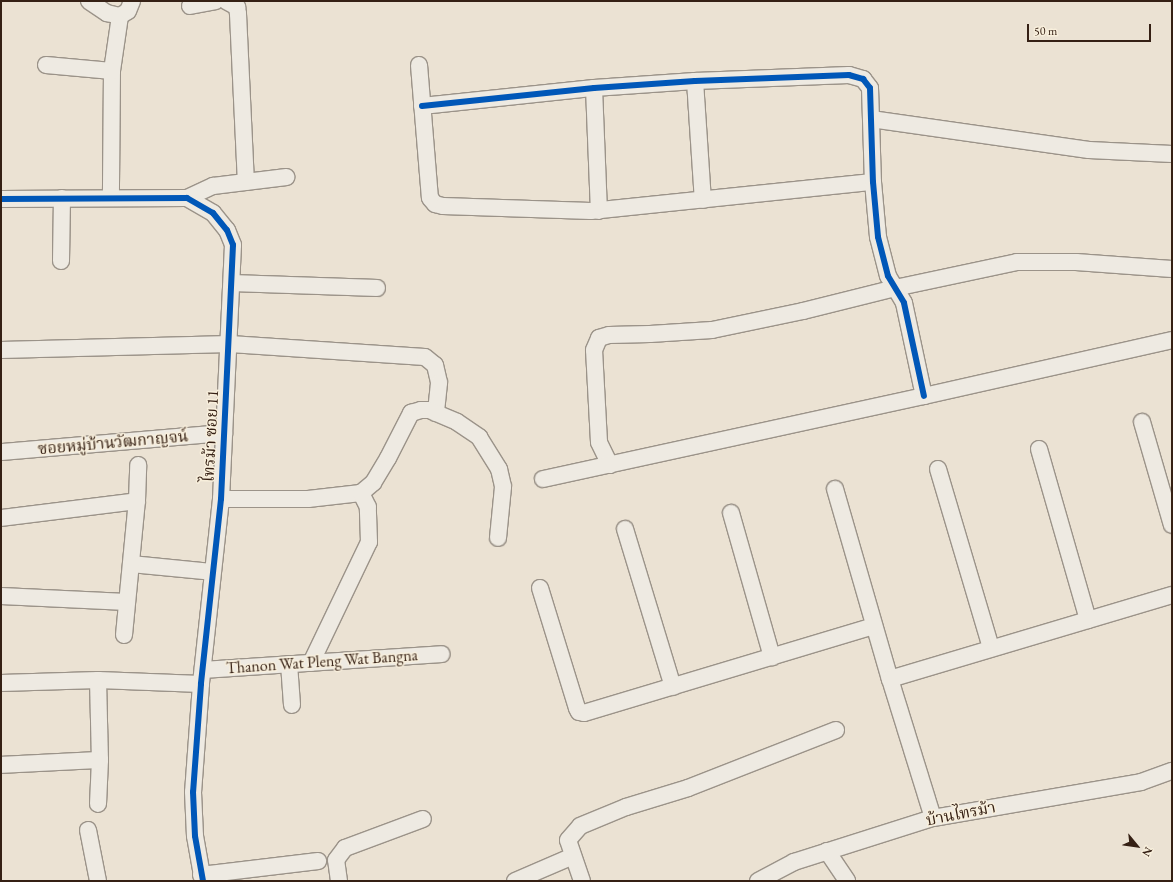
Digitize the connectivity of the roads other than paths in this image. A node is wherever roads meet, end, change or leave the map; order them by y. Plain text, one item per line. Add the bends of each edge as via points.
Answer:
1 (89, 1) edge
2 (132, 1) edge
3 (216, 1) edge
4 (226, 1) edge
5 (190, 6) dead end
6 (120, 16) junction
7 (46, 65) dead end
8 (418, 65) dead end
9 (112, 72) junction
10 (695, 81) junction
11 (594, 88) junction
12 (422, 106) junction
13 (871, 119) junction
14 (1172, 154) edge
15 (286, 177) dead end
16 (246, 182) junction
17 (873, 182) junction
18 (111, 197) junction
19 (62, 198) junction
20 (187, 198) junction
21 (1, 199) edge
22 (703, 200) junction
23 (599, 211) junction
24 (61, 261) dead end
25 (1172, 269) edge
26 (232, 283) junction
27 (376, 288) dead end
28 (895, 288) junction
29 (1172, 340) edge
30 (230, 344) junction
31 (1, 350) edge
32 (924, 396) junction
33 (436, 412) junction
34 (1142, 422) dead end
35 (224, 433) junction
36 (1039, 449) dead end
37 (1, 452) edge
38 (138, 465) dead end
39 (610, 465) junction
40 (938, 469) dead end
41 (543, 479) dead end
42 (835, 489) dead end
43 (361, 493) junction
44 (221, 499) junction
45 (137, 501) junction
46 (731, 513) dead end
47 (1, 518) edge
48 (1172, 525) edge
49 (625, 529) dead end
50 (498, 538) dead end
51 (131, 564) junction
52 (212, 572) junction
53 (540, 588) dead end
54 (1172, 594) edge
55 (1, 596) edge
56 (127, 602) junction
57 (1088, 620) junction
58 (874, 626) junction
59 (124, 634) dead end
60 (991, 648) junction
61 (440, 654) dead end
62 (772, 657) junction
63 (311, 663) junction
64 (289, 664) junction
65 (202, 677) junction
66 (890, 679) junction
67 (98, 680) junction
68 (1, 683) edge
69 (673, 687) junction
70 (292, 705) dead end
71 (836, 730) dead end
72 (100, 760) junction
73 (1, 765) edge
74 (1172, 771) edge
75 (98, 804) dead end
76 (933, 818) junction
77 (422, 819) dead end
78 (88, 830) dead end
79 (827, 851) junction
80 (573, 856) junction
81 (318, 861) dead end
82 (202, 878) edge
83 (98, 881) edge
84 (339, 881) edge
85 (515, 881) edge
86 (582, 881) edge
87 (758, 881) edge
88 (847, 881) edge

1 - 6 street via 107,13
2 - 6 street via 128,11
3 - 5 street
4 - 16 street via 237,8 238,14
6 - 9 street
7 - 9 street
8 - 12 street
9 - 18 street
10 - 11 street
10 - 13 street via 849,75 864,79 870,88
10 - 22 street
11 - 12 street
11 - 23 street
12 - 23 street via 430,198 435,204
13 - 14 street via 1089,150
13 - 17 street
15 - 16 street
16 - 20 street via 213,186
17 - 22 street
17 - 28 street via 878,237 888,276
18 - 19 street, ไทรม้า ซอย 11
18 - 20 street, ไทรม้า ซอย 11
19 - 21 street, ไทรม้า ซอย 11
19 - 24 street
20 - 26 street, ไทรม้า ซอย 11 via 213,213 227,230 233,244
22 - 23 street
25 - 28 street via 1076,262 1017,262
26 - 27 street
26 - 30 street, ไทรม้า ซอย 11
28 - 32 street via 904,303
28 - 39 street via 712,330 609,335 598,338 594,350 599,442
29 - 32 street
30 - 31 street
30 - 33 street via 425,357 435,365 439,384
30 - 35 street, ไทรม้า ซอย 11
32 - 39 street
33 - 43 street via 421,410 411,413 373,483
33 - 50 street via 457,422 478,437 499,469 503,487
34 - 48 street
35 - 37 street, ซอยหมู่บ้านวัฒกาญจน์
35 - 44 street, ไทรม้า ซอย 11
36 - 57 street
38 - 45 street
39 - 41 street
40 - 60 street
42 - 58 street
43 - 44 street via 308,499
43 - 63 street via 368,507 369,542
44 - 52 street, ไทรม้า ซอย 11
45 - 47 street
45 - 51 street
46 - 62 street
49 - 69 street
51 - 52 street
51 - 56 street
52 - 65 street, ไทรม้า ซอย 11
53 - 69 street via 579,712 584,713
54 - 57 street
55 - 56 street
56 - 59 street
57 - 60 street
58 - 62 street
58 - 66 street
60 - 66 street
61 - 63 street, Thanon Wat Pleng Wat Bangna
62 - 69 street
63 - 64 street, Thanon Wat Pleng Wat Bangna
64 - 65 street, Thanon Wat Pleng Wat Bangna
64 - 70 street
65 - 67 street, Thanon Wat Pleng Wat Bangna
65 - 82 street, ไทรม้า ซอย 11 via 193,792
66 - 76 street
67 - 68 street, Thanon Wat Pleng Wat Bangna
67 - 72 street
71 - 80 street via 688,788 580,826 568,840
72 - 73 street
72 - 75 street
74 - 76 street, บ้านไทรม้า via 1141,782
76 - 79 street, บ้านไทรม้า
77 - 84 street via 345,848 336,860
78 - 83 street
79 - 87 street, บ้านไทรม้า via 794,862
79 - 88 street
80 - 85 street
80 - 86 street
81 - 82 street

